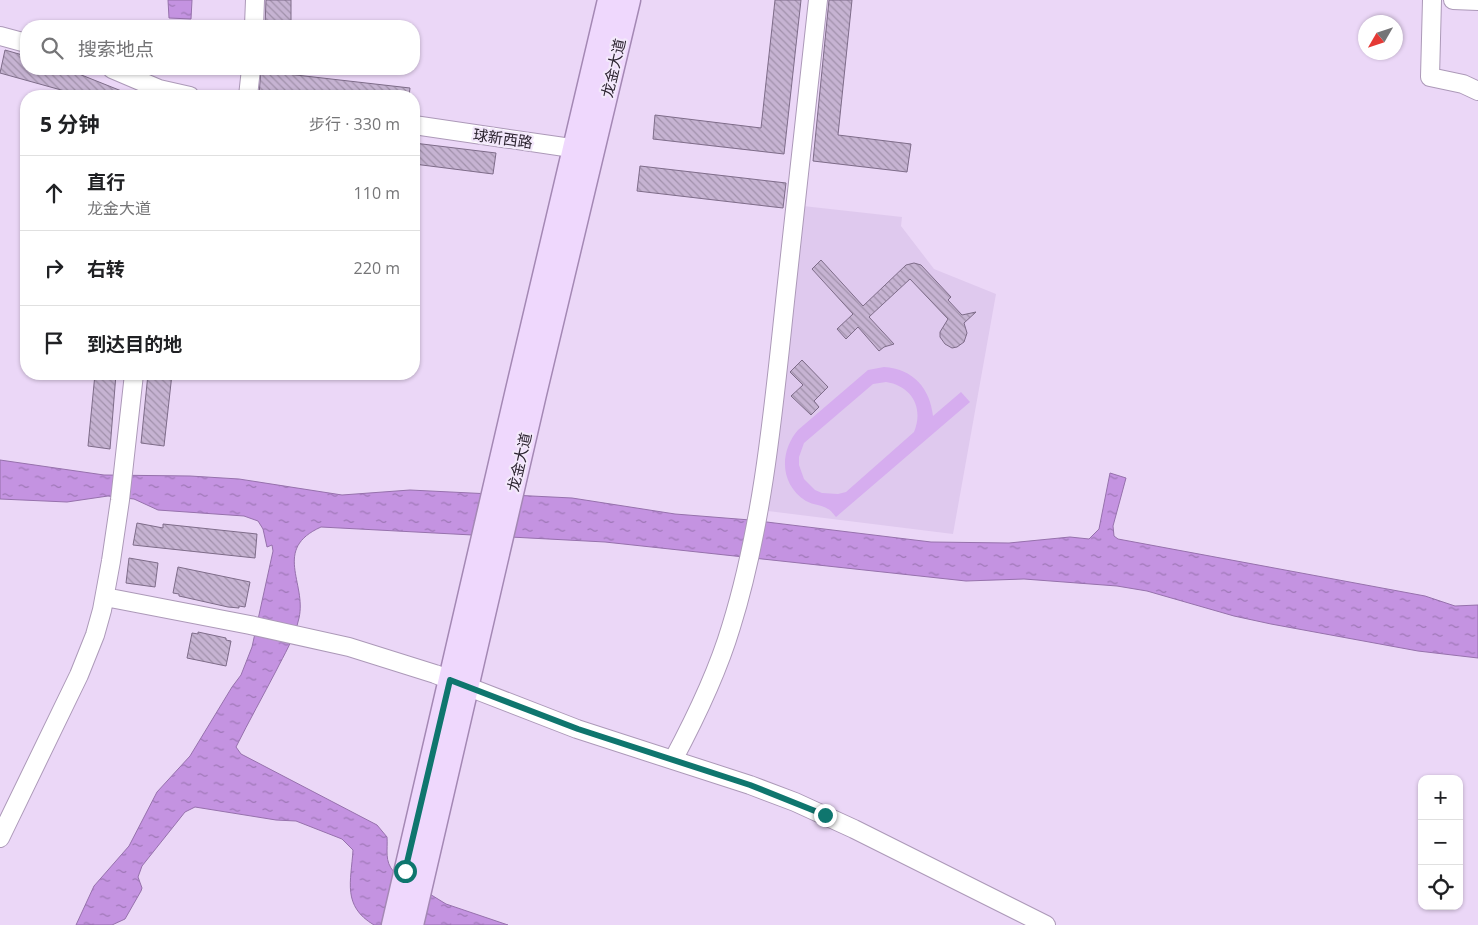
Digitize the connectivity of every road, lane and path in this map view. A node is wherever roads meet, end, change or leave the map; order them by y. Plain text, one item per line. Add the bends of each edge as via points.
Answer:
1 (255, 0) edge
2 (610, 0) edge
3 (629, 0) edge
4 (818, 0) edge
5 (1432, 0) edge
6 (1453, 0) edge
7 (1478, 1) edge
8 (254, 20) edge
9 (0, 36) edge
10 (20, 41) edge
11 (125, 75) edge
12 (250, 75) edge
13 (158, 90) edge
14 (248, 90) edge
15 (1478, 91) edge
16 (420, 126) edge
17 (584, 150) junction
18 (133, 380) edge
19 (105, 597) junction
20 (459, 684) junction
21 (673, 760) junction
22 (0, 838) edge
23 (414, 876) junction
24 (393, 925) edge
25 (412, 925) edge
26 (1046, 925) edge

1 - 8 street
2 - 17 main road, 龙金大道
3 - 17 main road, 龙金大道
4 - 21 street via 776,383 758,515 720,658
5 - 15 street via 1430,77 1463,84
6 - 7 street
9 - 10 street
11 - 13 street
12 - 14 street
16 - 17 street, 球新西路
17 - 20 main road, 龙金大道
18 - 19 street
19 - 20 street via 349,648
19 - 22 street via 95,635 79,675
20 - 21 street via 578,729
20 - 23 main road, 龙金大道
21 - 26 street via 750,785 825,815
23 - 24 main road, 龙金大道
23 - 25 main road, 龙金大道

